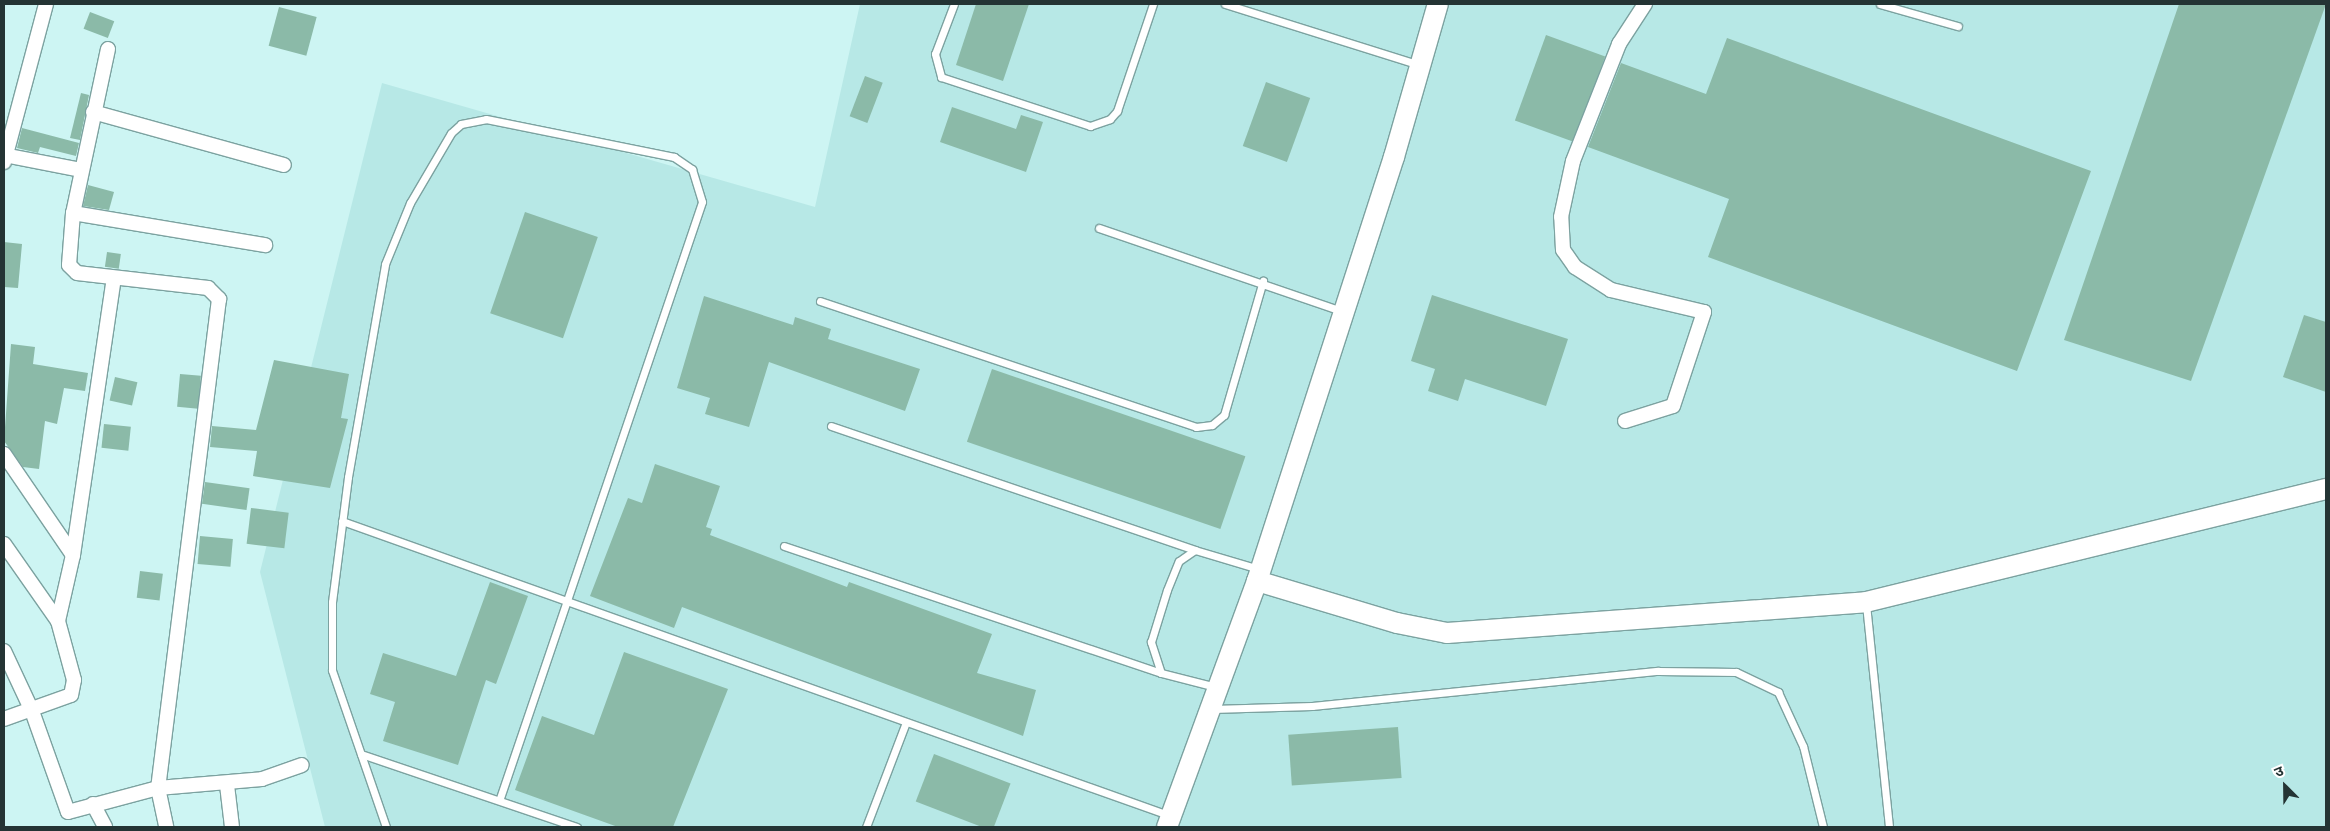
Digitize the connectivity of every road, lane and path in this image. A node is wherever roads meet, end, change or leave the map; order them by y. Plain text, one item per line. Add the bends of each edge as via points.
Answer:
1 (46, 4) edge
2 (954, 4) edge
3 (1153, 4) edge
4 (1225, 4) edge
5 (1438, 4) edge
6 (1645, 4) edge
7 (1880, 4) edge
8 (1958, 26) dead end
9 (108, 50) dead end
10 (1417, 64) junction
11 (93, 112) junction
12 (4, 157) edge
13 (284, 165) dead end
14 (81, 170) junction
15 (73, 213) junction
16 (1099, 228) dead end
17 (265, 245) dead end
18 (114, 278) junction
19 (1263, 281) junction
20 (820, 301) dead end
21 (1342, 311) junction
22 (1625, 421) dead end
23 (831, 426) dead end
24 (4, 454) edge
25 (2326, 489) edge
26 (342, 521) junction
27 (4, 544) edge
28 (784, 546) dead end
29 (1195, 550) junction
30 (73, 555) junction
31 (1258, 575) junction
32 (568, 599) junction
33 (1866, 602) junction
34 (58, 621) junction
35 (4, 651) edge
36 (1161, 673) junction
37 (1217, 687) junction
38 (1209, 709) junction
39 (32, 711) junction
40 (4, 720) edge
41 (906, 722) junction
42 (361, 754) junction
43 (302, 765) dead end
44 (227, 785) junction
45 (158, 788) junction
46 (500, 798) junction
47 (94, 804) junction
48 (1169, 821) edge
49 (105, 827) edge
50 (166, 827) edge
51 (232, 827) edge
52 (386, 827) edge
53 (577, 827) edge
54 (866, 827) edge
55 (1823, 827) edge
56 (1889, 827) edge

1 - 12 street
2 - 3 lane via 935,54 941,77 1090,126 1110,119 1117,111
4 - 10 lane
5 - 10 street
6 - 22 street via 1619,44 1573,161 1561,216 1563,250 1574,267 1611,290 1704,312 1673,406
7 - 8 lane
9 - 11 street
10 - 21 street via 1394,157
11 - 13 street
11 - 14 street
12 - 14 street
14 - 15 street
15 - 17 street
15 - 18 street via 68,258 72,270
16 - 19 lane
18 - 30 street
18 - 45 street via 208,288 219,299
19 - 20 lane via 1224,415 1212,426 1196,427
19 - 21 lane
21 - 31 street
23 - 29 lane
24 - 30 street
25 - 33 street
26 - 32 lane
26 - 32 lane via 386,264 410,203 451,134 461,124 486,119 674,157 692,169 702,202
26 - 42 lane via 330,637 332,670
27 - 34 street
28 - 36 lane
29 - 31 lane
29 - 36 lane via 1179,561 1153,632 1151,642
30 - 34 street
31 - 33 street via 1397,623 1447,632
31 - 37 street
32 - 41 lane
32 - 46 lane
33 - 56 lane
34 - 39 street via 74,680 71,695
35 - 39 street
36 - 37 lane
37 - 38 street
38 - 48 street
38 - 55 lane via 1331,705 1658,671 1736,672 1778,692 1817,790
39 - 40 street
39 - 47 street via 68,812
41 - 48 lane
41 - 54 lane
42 - 46 lane
42 - 52 lane
43 - 44 street
44 - 45 street
44 - 51 street
45 - 47 street
45 - 50 street
46 - 53 lane
47 - 49 street

